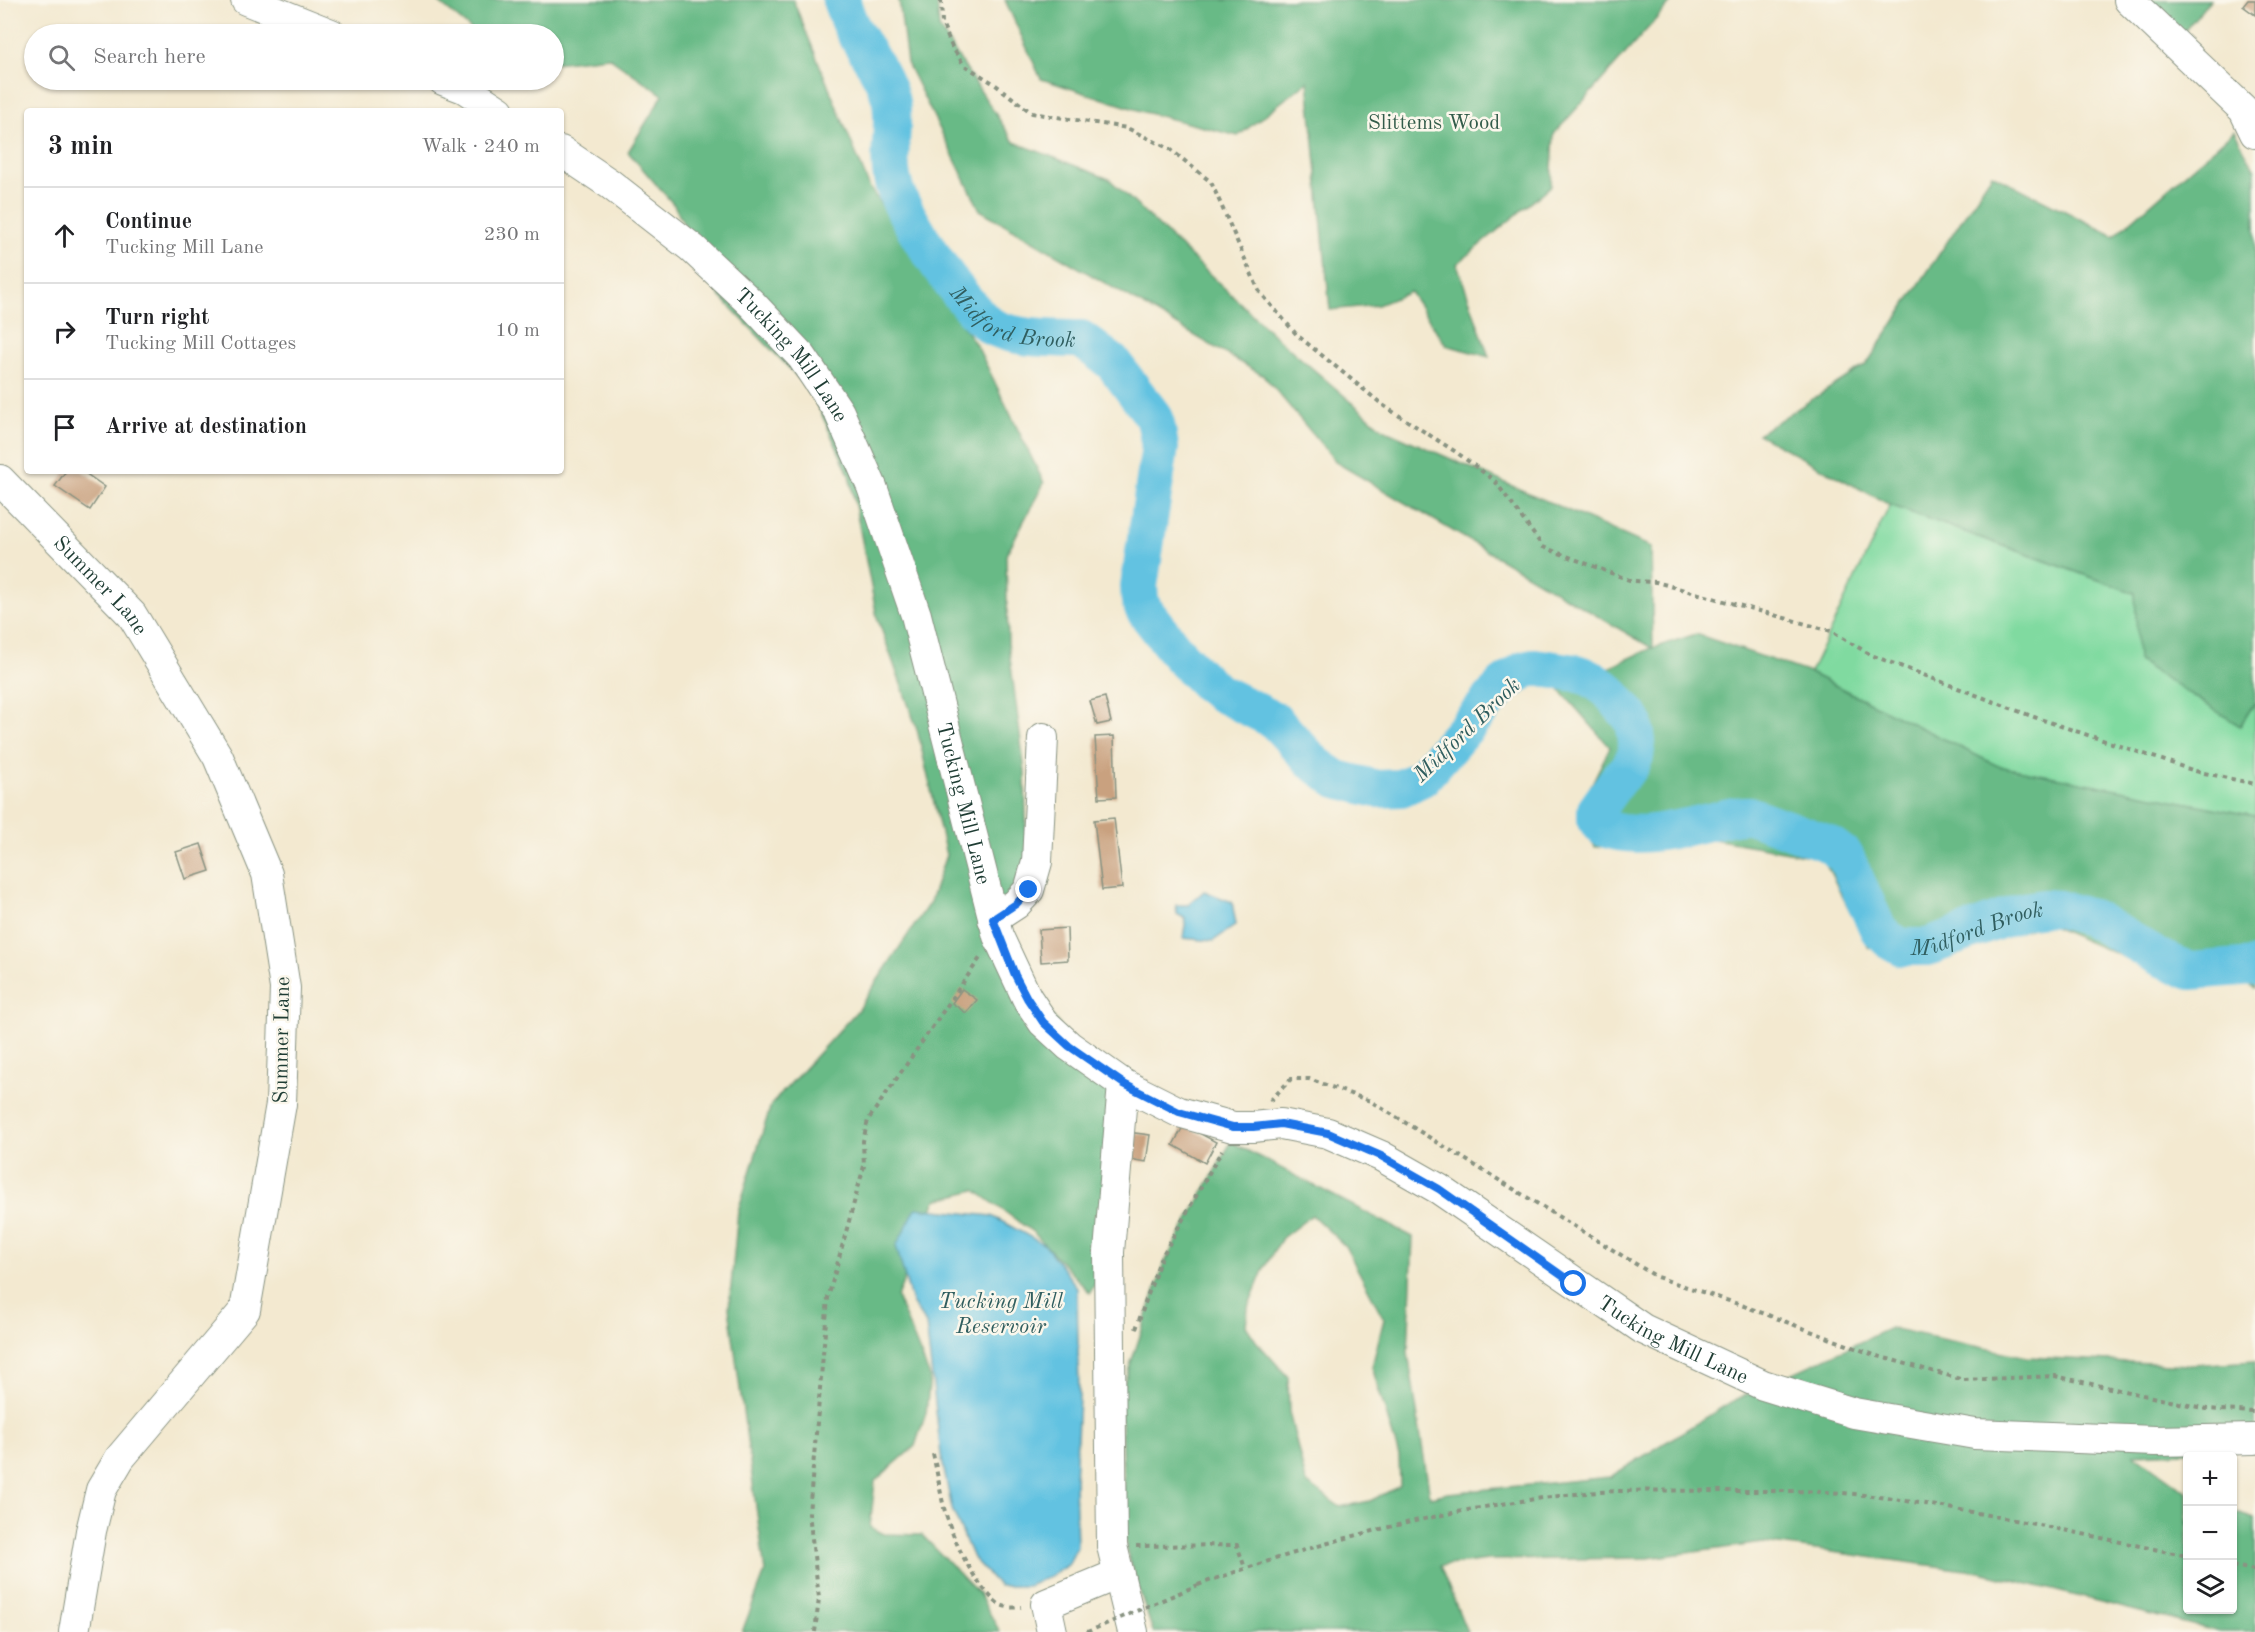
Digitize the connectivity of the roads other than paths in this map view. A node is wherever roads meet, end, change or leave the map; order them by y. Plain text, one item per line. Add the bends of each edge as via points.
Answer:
1 (246, 0) edge
2 (2130, 0) edge
3 (306, 24) edge
4 (467, 90) edge
5 (494, 108) edge
6 (2255, 133) edge
7 (564, 153) edge
8 (0, 480) edge
9 (1042, 738) dead end
10 (996, 927) junction
11 (1124, 1084) junction
12 (2255, 1439) edge
13 (1118, 1574) junction
14 (1049, 1618) edge
15 (74, 1632) edge
16 (1133, 1632) edge

1 - 3 street
2 - 6 street via 2244,110
4 - 5 street
7 - 10 street, Tucking Mill Lane via 692,248 752,304 802,357 839,412 872,487 916,615
8 - 15 street, Summer Lane via 132,615 218,757 267,874 285,988 281,1104 245,1310 120,1458 101,1490
9 - 10 street via 1037,862 1029,890
10 - 11 street, Tucking Mill Lane via 1023,991 1043,1022 1069,1046
11 - 12 street, Tucking Mill Lane via 1179,1112 1233,1127 1281,1124 1328,1133 1381,1156 1439,1189 1643,1329 1763,1385 1854,1413 1975,1434 2155,1441
11 - 13 street via 1109,1252 1112,1546
13 - 14 street
13 - 16 street

